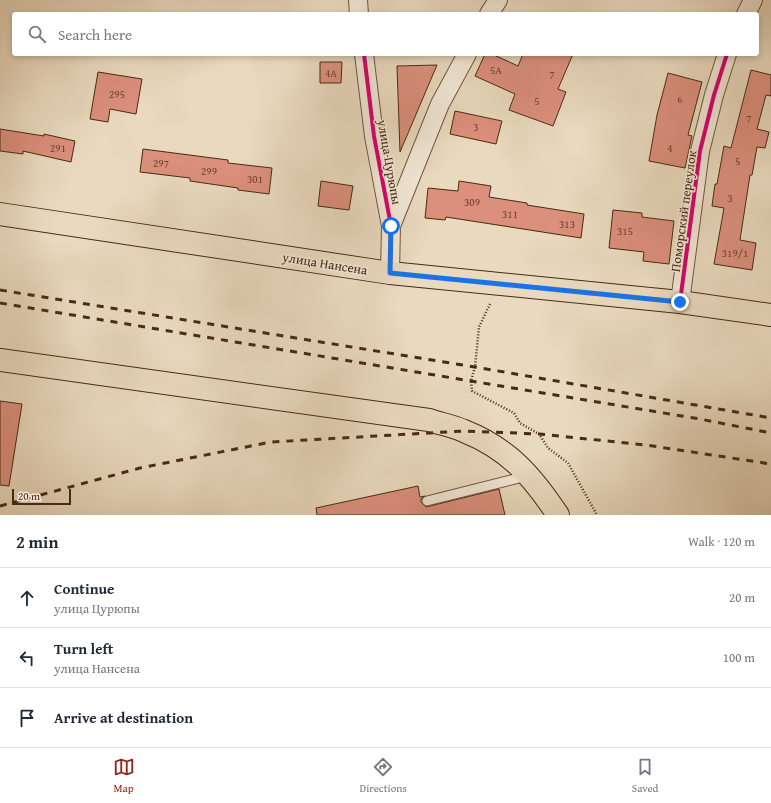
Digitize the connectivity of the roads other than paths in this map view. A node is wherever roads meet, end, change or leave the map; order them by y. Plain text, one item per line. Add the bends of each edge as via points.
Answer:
1 (358, 0) edge
2 (498, 0) edge
3 (753, 0) edge
4 (359, 12) edge
5 (490, 12) edge
6 (747, 12) edge
7 (364, 56) edge
8 (466, 56) edge
9 (726, 56) edge
10 (0, 214) edge
11 (391, 226) junction
12 (390, 273) junction
13 (680, 302) junction
14 (771, 315) edge
15 (0, 360) edge
16 (528, 476) junction
17 (427, 501) dead end
18 (558, 515) edge

1 - 4 street
2 - 5 street
3 - 6 street
7 - 11 street, улица Цурюпы via 374,136
8 - 11 street via 440,104
9 - 13 street, Поморский переулок via 700,151
10 - 12 main road, улица Нансена
11 - 12 street, улица Цурюпы
12 - 13 main road, улица Нансена
13 - 14 main road, улица Нансена
15 - 16 main road via 429,420 464,430 496,447 511,457
16 - 17 lane
16 - 18 main road

